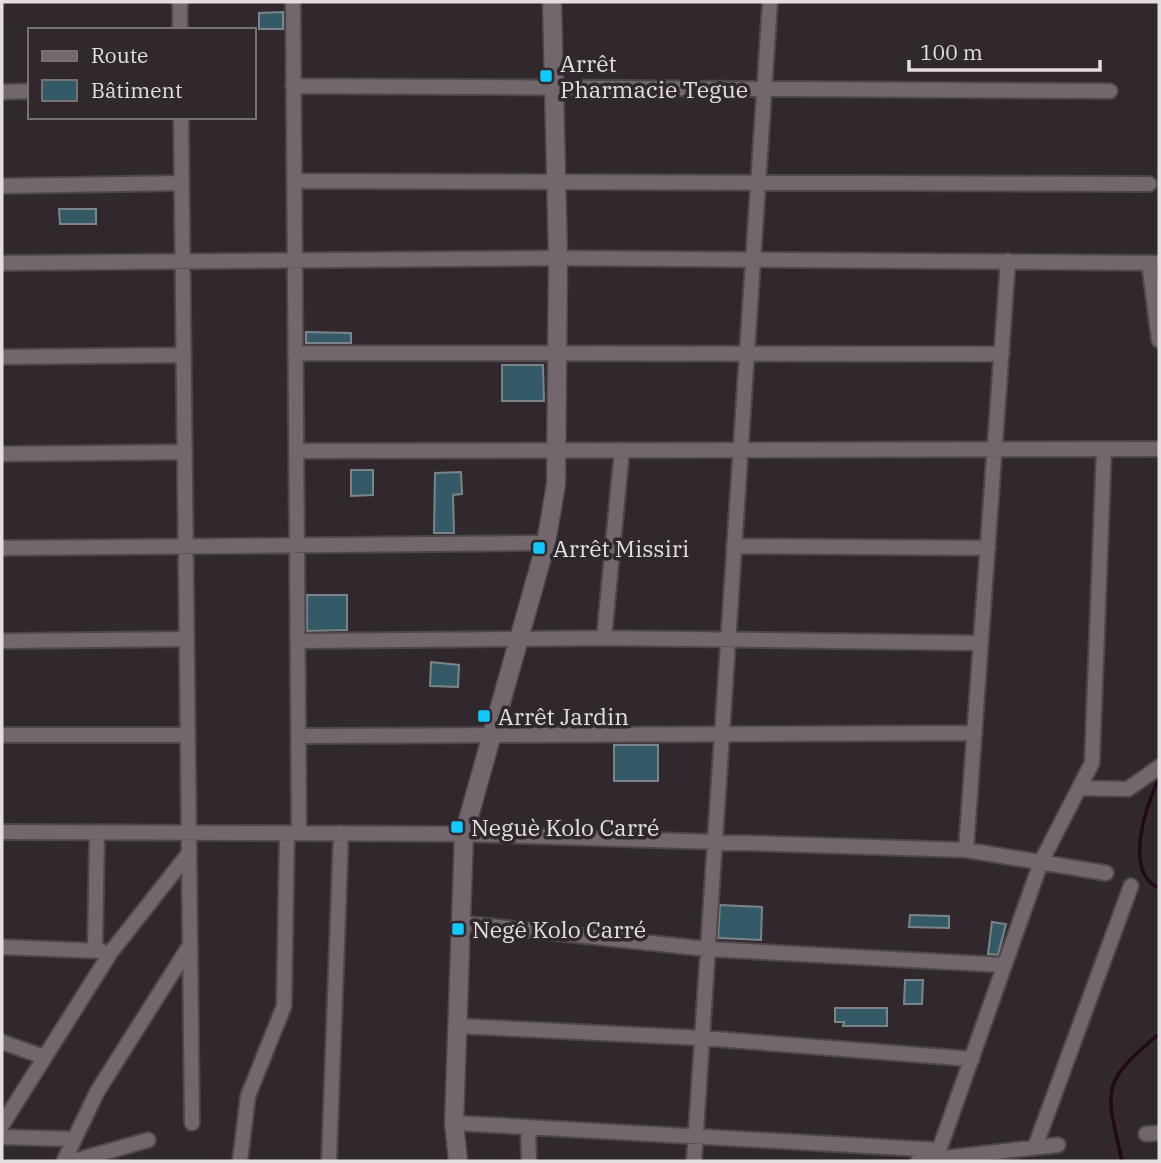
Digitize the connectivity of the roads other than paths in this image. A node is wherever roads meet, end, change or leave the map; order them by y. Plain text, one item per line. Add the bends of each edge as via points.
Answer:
1 (180, 2) edge
2 (293, 2) edge
3 (552, 2) edge
4 (770, 2) edge
5 (180, 28) edge
6 (293, 86) junction
7 (554, 88) junction
8 (765, 89) junction
9 (28, 91) edge
10 (1110, 91) dead end
11 (2, 92) edge
12 (181, 119) edge
13 (294, 181) junction
14 (556, 182) junction
15 (182, 183) junction
16 (758, 183) junction
17 (1149, 184) dead end
18 (2, 186) edge
19 (558, 258) junction
20 (753, 260) junction
21 (295, 261) junction
22 (1008, 261) junction
23 (183, 262) junction
24 (2, 263) edge
25 (1154, 263) edge
26 (1159, 340) edge
27 (295, 353) junction
28 (556, 353) junction
29 (747, 354) junction
30 (1002, 354) junction
31 (184, 355) junction
32 (2, 357) edge
33 (995, 449) junction
34 (1104, 449) junction
35 (1159, 449) edge
36 (555, 450) junction
37 (622, 450) junction
38 (740, 450) junction
39 (296, 451) junction
40 (185, 452) junction
41 (2, 454) edge
42 (546, 543) junction
43 (297, 545) junction
44 (186, 546) junction
45 (734, 546) junction
46 (2, 548) edge
47 (988, 548) junction
48 (519, 638) junction
49 (604, 638) junction
50 (187, 639) junction
51 (298, 640) junction
52 (728, 640) junction
53 (2, 641) edge
54 (981, 643) junction
55 (722, 733) junction
56 (975, 733) junction
57 (492, 734) junction
58 (2, 735) edge
59 (188, 735) junction
60 (299, 736) junction
61 (1159, 767) edge
62 (1079, 788) junction
63 (2, 832) edge
64 (97, 832) junction
65 (189, 833) junction
66 (293, 833) junction
67 (341, 833) junction
68 (464, 834) junction
69 (715, 842) junction
70 (966, 850) junction
71 (189, 853) junction
72 (1041, 862) junction
73 (1106, 873) dead end
74 (1131, 886) dead end
75 (460, 923) junction
76 (191, 944) junction
77 (2, 947) edge
78 (708, 949) junction
79 (95, 950) junction
80 (111, 951) junction
81 (1005, 965) junction
82 (457, 1026) junction
83 (702, 1038) junction
84 (2, 1042) edge
85 (44, 1057) junction
86 (972, 1059) junction
87 (454, 1123) junction
88 (192, 1124) dead end
89 (2, 1125) edge
90 (528, 1127) junction
91 (696, 1136) junction
92 (2, 1137) edge
93 (74, 1139) junction
94 (148, 1140) dead end
95 (1058, 1144) dead end
96 (1035, 1147) junction
97 (938, 1154) junction
98 (984, 1157) edge
99 (64, 1161) edge
100 (74, 1161) edge
101 (240, 1161) edge
102 (330, 1161) edge
103 (458, 1161) edge
104 (528, 1161) edge
105 (694, 1161) edge
106 (920, 1161) edge

1 - 5 street
2 - 6 street
3 - 7 street
4 - 8 street
6 - 7 street
6 - 13 street
7 - 8 street
7 - 14 street
8 - 10 street
8 - 16 street
9 - 11 street
12 - 15 street
13 - 14 street
13 - 21 street
14 - 16 street
14 - 19 street
15 - 18 street
15 - 23 street
16 - 17 street
16 - 20 street
19 - 20 street
19 - 21 street
19 - 28 street
20 - 22 street
20 - 29 street
21 - 23 street
21 - 27 street
22 - 25 street
22 - 30 street
23 - 24 street
23 - 31 street
25 - 26 street
27 - 28 street
27 - 39 street
28 - 29 street
28 - 36 street
29 - 30 street
29 - 38 street
30 - 33 street
31 - 32 street
31 - 40 street
33 - 34 street
33 - 38 street
33 - 47 street
34 - 35 street
34 - 62 street via 1092,763
36 - 37 street
36 - 39 street
36 - 42 street via 556,484
37 - 38 street
37 - 49 street
38 - 45 street
39 - 43 street
40 - 41 street
40 - 44 street
42 - 43 street
42 - 48 street
43 - 44 street
43 - 51 street
44 - 46 street
44 - 50 street
45 - 47 street
45 - 52 street
47 - 54 street
48 - 49 street
48 - 51 street
48 - 57 street
49 - 52 street
50 - 53 street
50 - 59 street
51 - 60 street
52 - 54 street
52 - 55 street
54 - 56 street
55 - 56 street
55 - 57 street
55 - 69 street
56 - 70 street
57 - 60 street
57 - 68 street
58 - 59 street
59 - 65 street
60 - 66 street
61 - 62 street via 1128,789
62 - 72 street
63 - 64 street
64 - 65 street
64 - 79 street
65 - 66 street
65 - 71 street
66 - 67 street
66 - 101 street via 284,1006 248,1096
67 - 68 street
67 - 102 street
68 - 69 street
68 - 75 street
69 - 70 street
69 - 78 street
70 - 72 street
71 - 76 street
71 - 80 street
72 - 73 street
72 - 81 street
74 - 96 street
75 - 78 street
75 - 82 street
76 - 88 street
76 - 93 street via 97,1092
77 - 79 street
78 - 81 street
78 - 83 street
79 - 80 street
80 - 85 street
81 - 86 street
82 - 83 street
82 - 87 street
83 - 86 street
83 - 91 street
84 - 85 street
85 - 89 street
86 - 97 street
87 - 90 street
87 - 103 street
90 - 91 street
90 - 104 street
91 - 97 street
91 - 105 street
92 - 93 street
93 - 99 street
94 - 100 street
95 - 96 street
96 - 98 street
97 - 98 street
97 - 106 street

